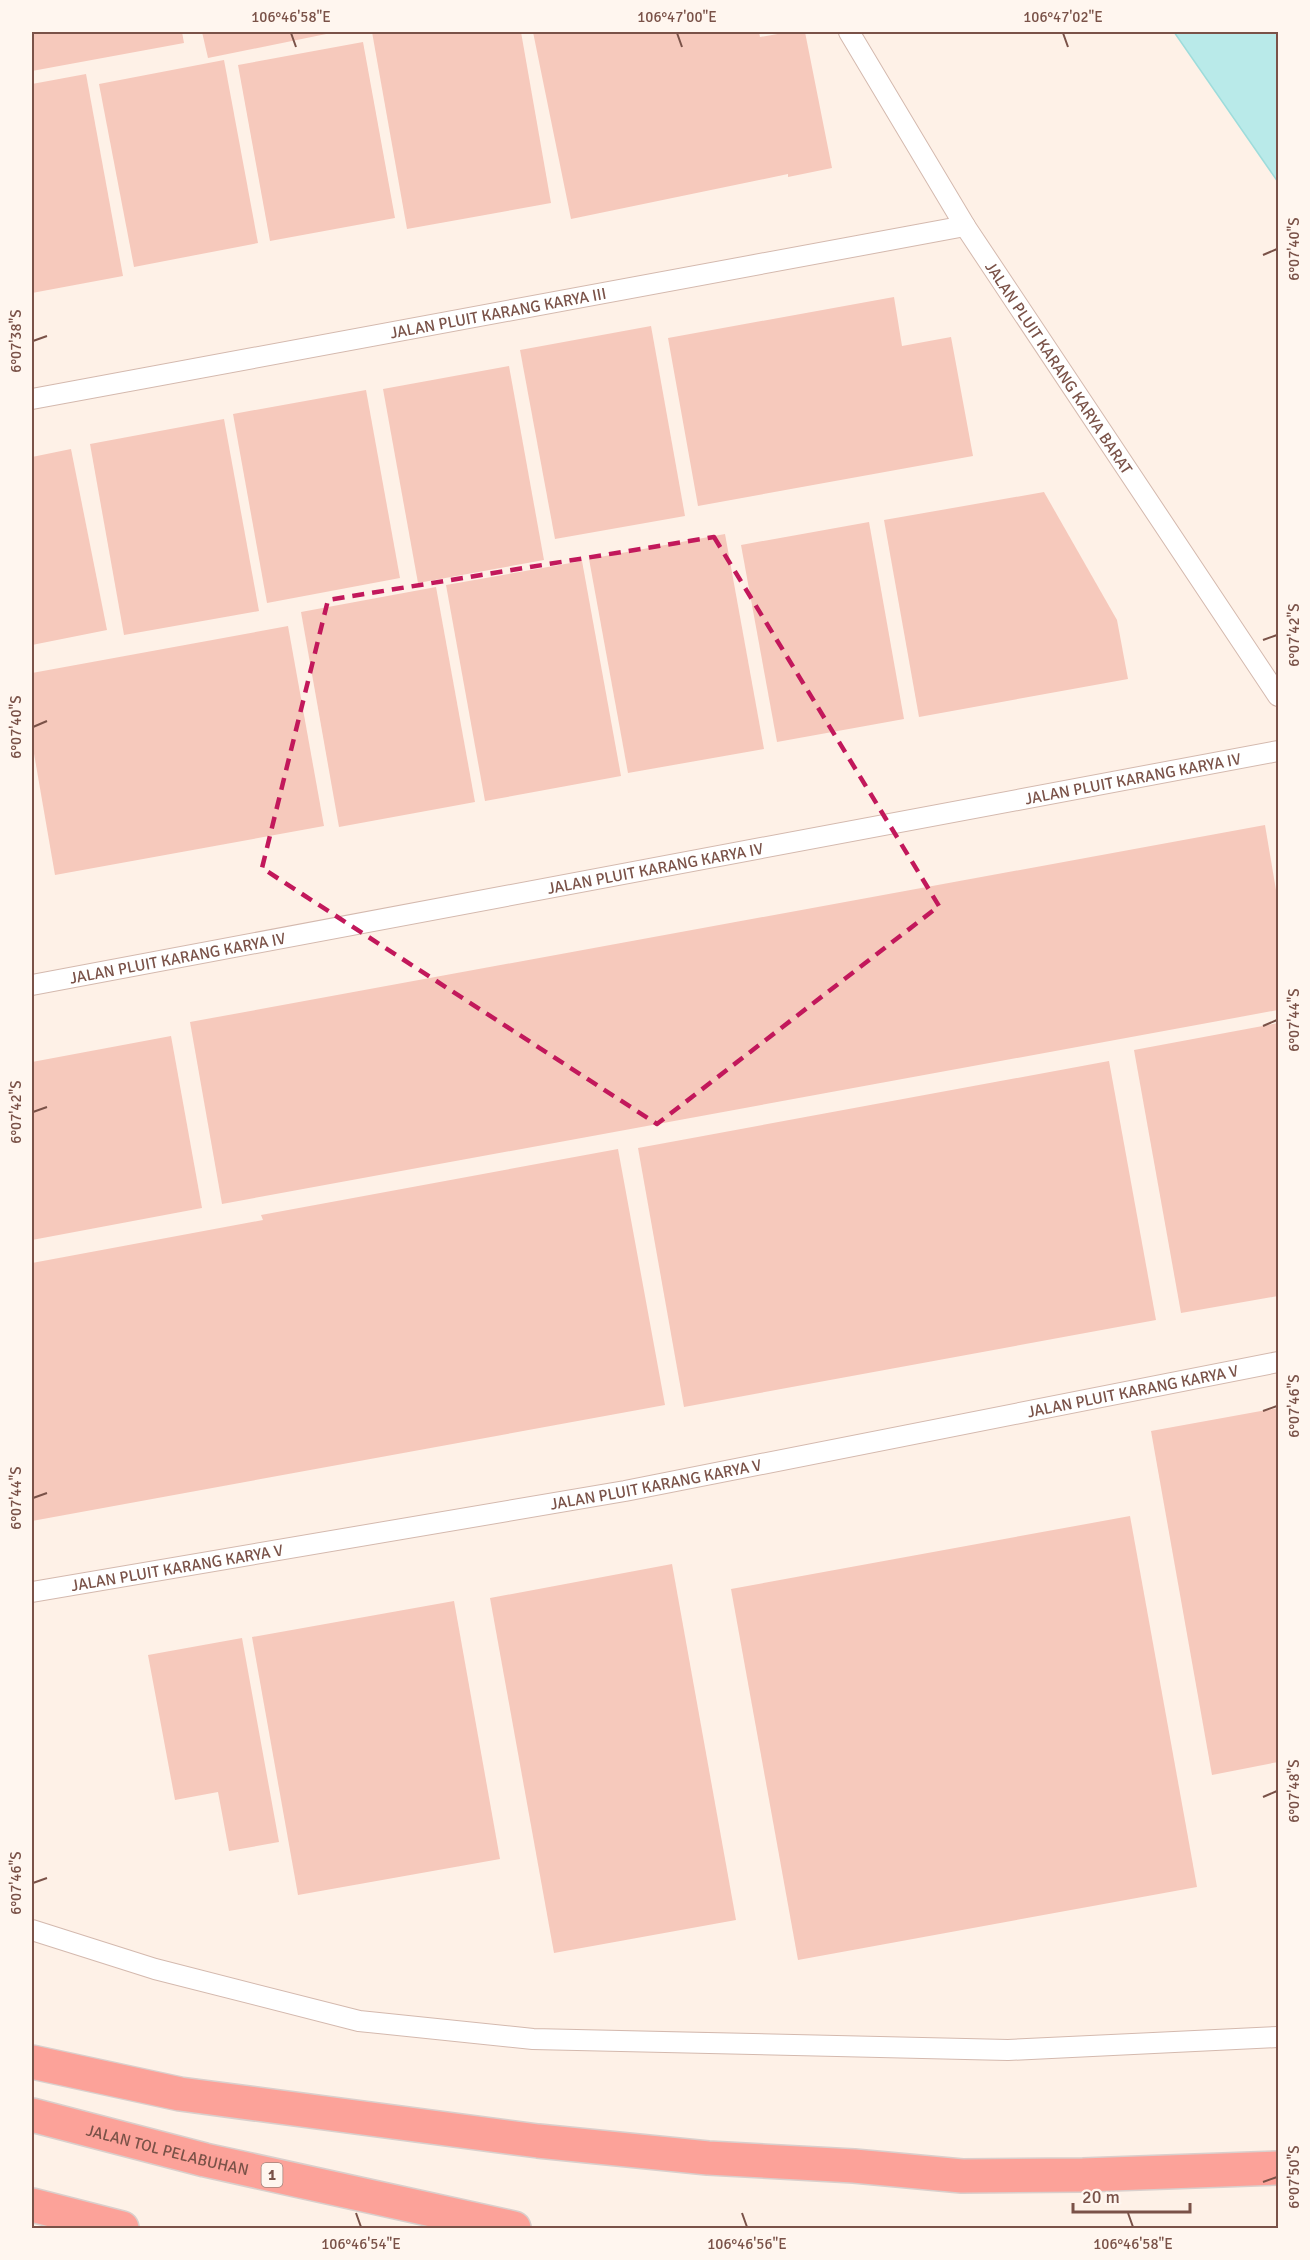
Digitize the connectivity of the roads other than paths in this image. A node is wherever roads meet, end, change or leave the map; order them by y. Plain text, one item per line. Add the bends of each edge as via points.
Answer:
1 (849, 32) edge
2 (965, 226) junction
3 (32, 399) edge
4 (1278, 696) edge
5 (1278, 751) edge
6 (32, 985) edge
7 (1278, 1362) edge
8 (32, 1592) edge
9 (32, 1930) edge
10 (1278, 2037) edge
11 (32, 2062) edge
12 (32, 2115) edge
13 (1278, 2168) edge
14 (32, 2205) edge
15 (122, 2229) edge
16 (514, 2229) edge

1 - 2 lane, JALAN PLUIT KARANG KARYA BARAT
2 - 3 lane, JALAN PLUIT KARANG KARYA III
2 - 4 lane, JALAN PLUIT KARANG KARYA BARAT
5 - 6 lane, JALAN PLUIT KARANG KARYA IV
7 - 8 lane, JALAN PLUIT KARANG KARYA V via 625,1491
9 - 10 lane via 156,1969 359,2021 533,2039 1008,2050
11 - 13 highway via 180,2094 515,2138 708,2158 962,2176
12 - 16 highway, JALAN TOL PELABUHAN / 1 via 206,2160
14 - 15 highway

